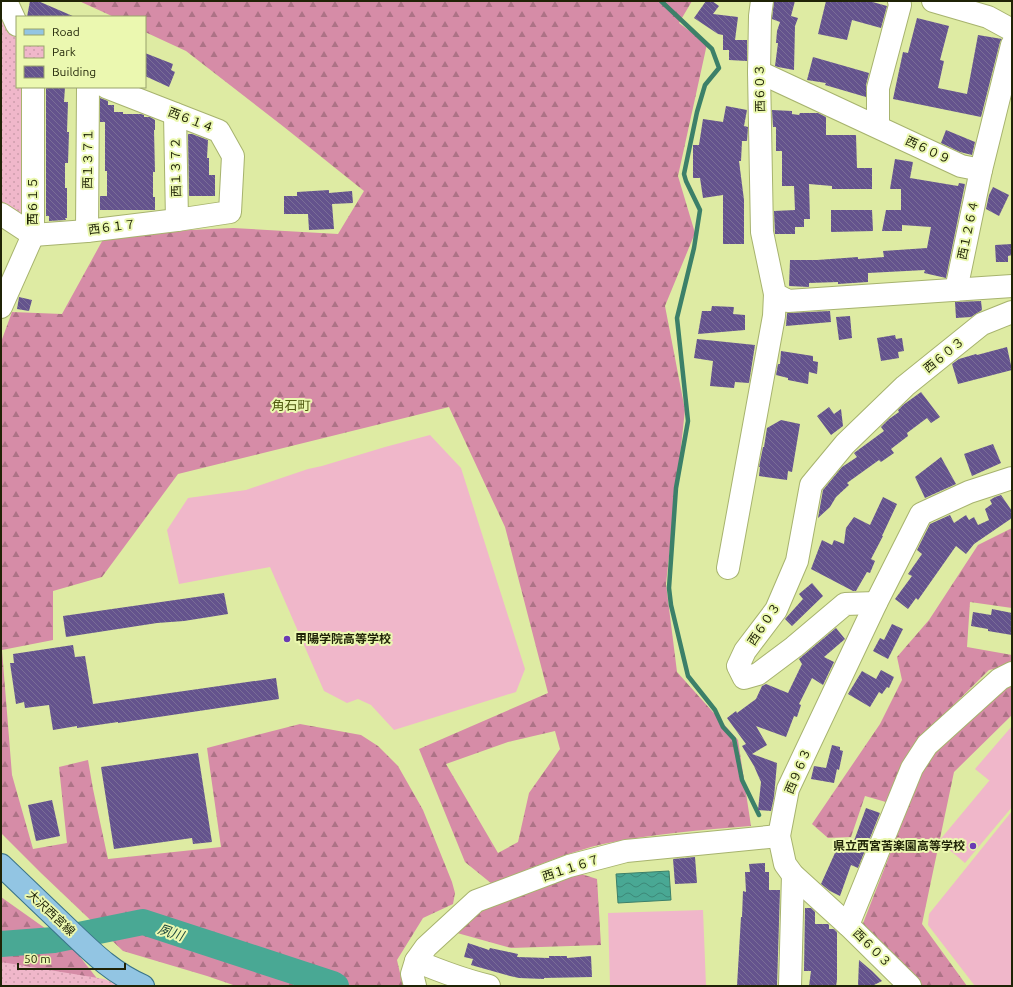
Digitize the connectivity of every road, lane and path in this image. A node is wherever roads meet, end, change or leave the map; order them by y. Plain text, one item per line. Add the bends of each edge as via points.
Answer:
1 (6, 1) edge
2 (762, 1) edge
3 (899, 1) edge
4 (934, 1) edge
5 (16, 23) edge
6 (1012, 30) edge
7 (1012, 45) edge
8 (759, 72) junction
9 (33, 88) edge
10 (88, 88) edge
11 (109, 88) edge
12 (175, 114) junction
13 (878, 126) junction
14 (981, 170) junction
15 (230, 212) joint
16 (1, 214) edge
17 (177, 220) junction
18 (87, 231) junction
19 (33, 235) junction
20 (8, 275) edge
21 (1012, 286) edge
22 (956, 290) junction
23 (775, 294) junction
24 (1, 307) edge
25 (1012, 312) edge
26 (1012, 478) edge
27 (728, 568) dead end
28 (876, 603) junction
29 (1012, 673) edge
30 (779, 836) junction
31 (1, 865) edge
32 (793, 876) junction
33 (848, 925) junction
34 (416, 961) junction
35 (476, 984) edge
36 (143, 986) edge
37 (415, 986) edge
38 (790, 986) edge
39 (910, 986) edge

1 - 5 street
2 - 8 street, 西６０３
3 - 13 street via 878,88
4 - 6 street via 988,17
7 - 14 street
8 - 13 street, 西６０９
8 - 23 street, 西６０３ via 762,232
9 - 19 street, 西６１５
10 - 18 street, 西１３７１
11 - 12 street, 西６１４
12 - 15 street, 西６１４ via 219,131 233,156
12 - 17 street, 西１３７２
13 - 14 street, 西６０９ via 961,166
14 - 22 street, 西１２６４
15 - 17 street, 西６１７
16 - 19 street
17 - 18 street, 西６１７
18 - 19 street, 西６１７
19 - 20 street, 西６１５
20 - 24 street, 西６１５
21 - 22 street
22 - 23 street via 788,301
23 - 27 street, 西６０３ via 774,316
25 - 28 street, 西６０３ via 982,324 905,386 845,444 811,485 797,561 776,610 745,651 738,666 744,678 758,674 845,604
26 - 28 street via 969,492 921,514
28 - 30 street, 西９６３ via 788,788
29 - 33 street, 西６０３ via 1000,679 927,745 912,768
30 - 32 street, 西９６３ via 785,864
30 - 34 street, 西１１６７ via 626,851 569,866 476,901 426,947
31 - 36 main road, 大沢西宮線 via 98,957 111,968
32 - 33 street, 西９６３
32 - 38 street
33 - 39 street, 西６０３
34 - 35 street
34 - 37 street, 西１１６７ via 412,974

